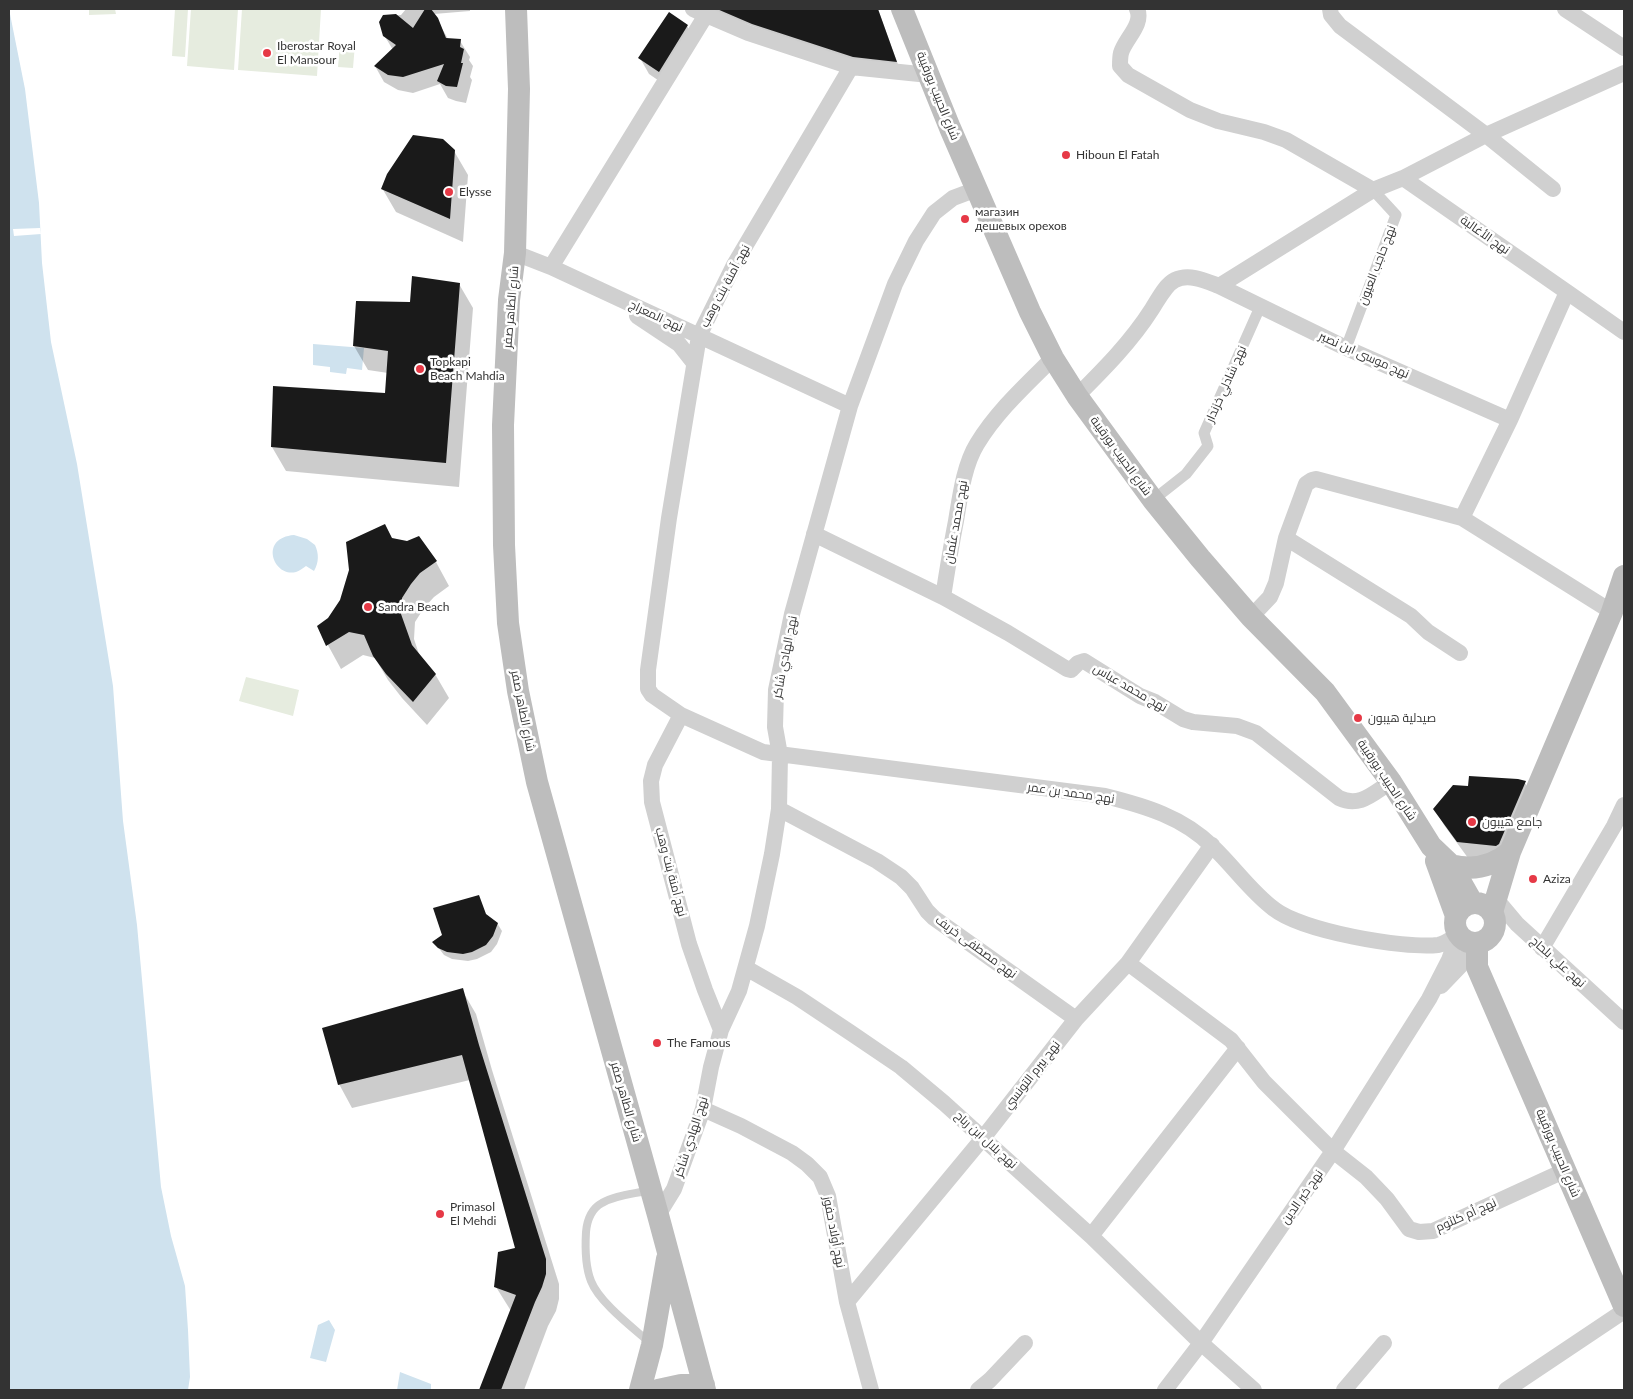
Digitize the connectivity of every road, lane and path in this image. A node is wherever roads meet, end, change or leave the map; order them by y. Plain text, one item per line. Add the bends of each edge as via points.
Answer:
1 (516, 9) edge
2 (902, 9) edge
3 (1137, 9) edge
4 (1330, 9) edge
5 (1565, 9) edge
6 (699, 12) edge
7 (1624, 48) edge
8 (851, 67) junction
9 (1624, 72) edge
10 (929, 74) junction
11 (1486, 135) junction
12 (1403, 178) junction
13 (977, 189) junction
14 (1553, 189) dead end
15 (1374, 190) junction
16 (515, 253) junction
17 (551, 266) junction
18 (586, 283) junction
19 (1219, 286) junction
20 (1567, 292) junction
21 (1260, 307) junction
22 (1624, 332) edge
23 (699, 336) junction
24 (1346, 348) junction
25 (1053, 358) junction
26 (694, 363) junction
27 (1077, 396) junction
28 (850, 406) junction
29 (1510, 420) junction
30 (1153, 500) junction
31 (1462, 518) junction
32 (814, 534) junction
33 (1286, 538) junction
34 (1624, 576) edge
35 (943, 597) junction
36 (1612, 612) junction
37 (1252, 617) junction
38 (1460, 653) dead end
39 (652, 695) joint
40 (681, 715) junction
41 (780, 755) junction
42 (1391, 782) junction
43 (1624, 804) edge
44 (779, 809) junction
45 (1619, 828) edge
46 (1212, 845) junction
47 (1431, 846) junction
48 (1510, 852) junction
49 (1450, 866) junction
50 (1475, 919) junction
51 (1410, 945) junction
52 (1542, 948) junction
53 (1128, 963) junction
54 (1463, 963) junction
55 (746, 968) junction
56 (1076, 1019) junction
57 (1624, 1022) edge
58 (721, 1030) junction
59 (1238, 1048) junction
60 (703, 1109) junction
61 (983, 1138) junction
62 (1333, 1151) junction
63 (1566, 1170) junction
64 (651, 1189) junction
65 (658, 1215) junction
66 (1091, 1236) junction
67 (668, 1253) junction
68 (847, 1302) junction
69 (1624, 1306) edge
70 (1624, 1311) edge
71 (1025, 1343) dead end
72 (1201, 1343) junction
73 (1384, 1343) dead end
74 (652, 1345) junction
75 (705, 1388) edge
76 (640, 1390) edge
77 (658, 1390) edge
78 (871, 1390) edge
79 (978, 1390) edge
80 (1165, 1390) edge
81 (1254, 1390) edge
82 (1344, 1390) edge
83 (1506, 1390) edge

1 - 16 main road, شارع الطاهر صفر via 519,89
2 - 10 main road, شارع الحبيب بورقيبة
3 - 15 street via 1139,14 1122,52 1120,66 1128,75 1190,110 1286,140
4 - 11 street via 1340,26
5 - 7 street
6 - 8 street via 748,33
6 - 17 street
8 - 10 street
8 - 23 street, نهج آمنة بنت وهب via 734,265
9 - 11 street
10 - 13 main road, شارع الحبيب بورقيبة
11 - 12 street
11 - 14 street
12 - 15 street
12 - 20 street, نهج الأغالبة
13 - 25 main road, شارع الحبيب بورقيبة
13 - 28 street, نهج الهادي شاكر via 953,198 934,213 916,241 895,284
15 - 19 street
15 - 24 street, نهج حاجب العيون via 1396,215
16 - 17 street, نهج المعراج
16 - 64 main road, شارع الطاهر صفر via 509,300 503,425 508,623 537,782
17 - 18 street, نهج المعراج
18 - 23 street, نهج المعراج
18 - 26 street via 679,344
19 - 21 street, نهج موسى ابن نصير
19 - 27 street, نهج موسى ابن نصير via 1190,277 1175,280 1120,352
20 - 22 street, نهج الأغالبة
20 - 29 street
21 - 24 street, نهج موسى ابن نصير
21 - 30 street, نهج شادلي خزندار via 1204,433 1208,446 1186,474
23 - 26 street, نهج آمنة بنت وهب
23 - 28 street, نهج المعراج
24 - 29 street, نهج موسى ابن نصير
25 - 27 main road, شارع الحبيب بورقيبة
25 - 35 street, نهج محمد عثمان via 1010,401 976,446 960,495
26 - 39 street, نهج آمنة بنت وهب via 648,670 648,689
27 - 30 main road, شارع الحبيب بورقيبة
28 - 32 street, نهج الهادي شاكر
29 - 31 street
30 - 37 main road, شارع الحبيب بورقيبة
31 - 33 street via 1316,479 1306,484
31 - 36 street
32 - 35 street, نهج محمد عباس
32 - 41 street, نهج الهادي شاكر via 776,690 775,727
33 - 37 street via 1270,597
33 - 38 street via 1411,616 1428,632
34 - 36 main road
35 - 42 street, نهج محمد عباس via 1067,670 1084,660 1183,719 1237,726 1256,732 1346,802 1360,802
36 - 48 main road
37 - 42 main road, شارع الحبيب بورقيبة via 1325,692
39 - 40 street, نهج محمد بن عمر
40 - 41 street, نهج محمد بن عمر via 763,752
40 - 58 street, نهج آمنة بنت وهب via 655,765 650,781 652,802 689,944
41 - 44 street, نهج الهادي شاكر
41 - 46 street, نهج محمد بن عمر via 1105,796 1143,805 1170,817
42 - 47 main road, شارع الحبيب بورقيبة
43 - 45 street
44 - 55 street, نهج الهادي شاكر
44 - 56 street, نهج مصطفى خريف via 901,877 934,918
45 - 52 street
46 - 51 street, نهج محمد بن عمر via 1256,893 1274,910 1289,918 1342,935
46 - 53 street, نهج بيرم التونسي
47 - 49 main road, شارع الحبيب بورقيبة
47 - 50 main road, شارع الحبيب بورقيبة
48 - 49 main road via 1482,867
48 - 50 main road
49 - 50 main road, شارع الحبيب بورقيبة
50 - 51 street, نهج محمد بن عمر via 1440,945
50 - 52 street, نهج علي بلحاج via 1517,924
50 - 54 main road, شارع الحبيب بورقيبة
51 - 54 street via 1427,954
52 - 57 street, نهج علي بلحاج
53 - 56 street, نهج بيرم التونسي
53 - 59 street, نهج أم كلثوم
54 - 62 street, نهج خير الدين via 1429,999
54 - 63 main road, شارع الحبيب بورقيبة
55 - 58 street, نهج الهادي شاكر
55 - 61 street, نهج بلال ابن رباح via 797,997 901,1067
56 - 61 street, نهج بيرم التونسي
58 - 60 street, نهج الهادي شاكر
59 - 62 street, نهج أم كلثوم via 1264,1082
59 - 66 street
60 - 65 street, نهج الهادي شاكر via 674,1189
60 - 68 street, نهج أولاد حفوز via 792,1152 820,1177 828,1196
61 - 66 street, نهج بلال ابن رباح
61 - 68 street, نهج بيرم التونسي
62 - 63 street, نهج أم كلثوم via 1366,1177 1409,1229 1419,1232 1433,1231
62 - 72 street, نهج خير الدين
63 - 69 main road, شارع الحبيب بورقيبة
64 - 65 main road, شارع الطاهر صفر
64 - 74 lane via 601,1203 590,1216 585,1247 591,1283 600,1296
65 - 67 main road, شارع الطاهر صفر
66 - 72 street, نهج بلال ابن رباح
67 - 74 main road
67 - 75 main road, شارع الطاهر صفر
68 - 78 street, نهج أولاد حفوز
70 - 83 street
71 - 79 street
72 - 80 street, نهج خير الدين
72 - 81 street, نهج بلال ابن رباح
73 - 82 street
74 - 76 main road
75 - 77 main road via 681,1385

